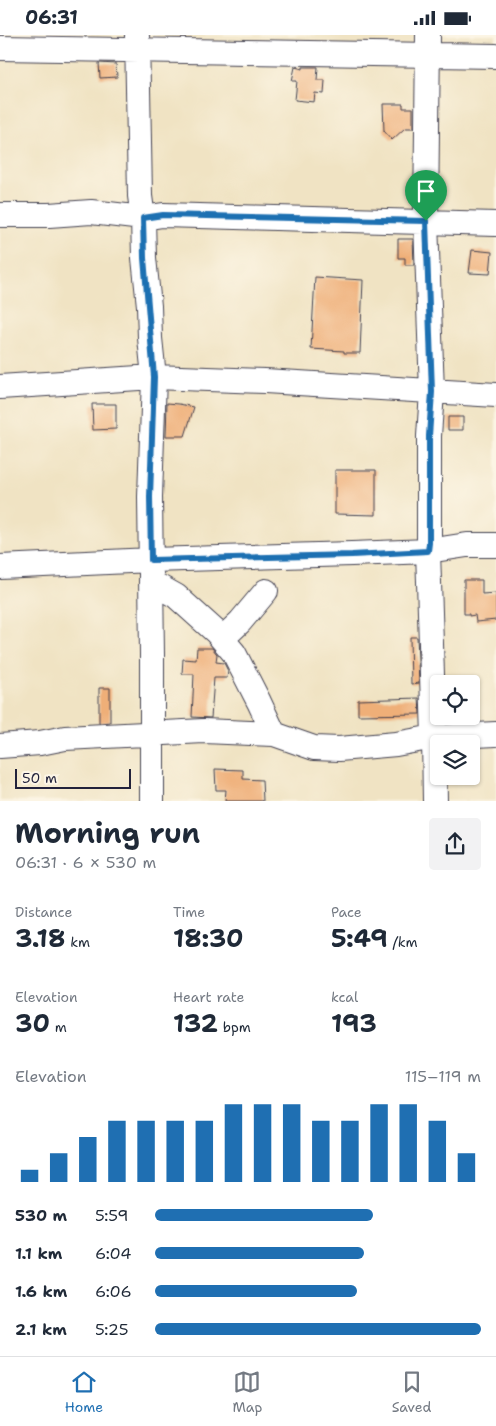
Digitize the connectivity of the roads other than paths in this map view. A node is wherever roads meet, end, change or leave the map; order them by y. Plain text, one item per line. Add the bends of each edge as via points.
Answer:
1 (138, 42) edge
2 (428, 45) edge
3 (0, 48) edge
4 (496, 56) edge
5 (0, 215) edge
6 (143, 218) junction
7 (426, 221) junction
8 (496, 224) edge
9 (154, 377) junction
10 (0, 387) edge
11 (432, 392) junction
12 (496, 395) edge
13 (496, 545) edge
14 (428, 551) junction
15 (0, 567) edge
16 (151, 571) junction
17 (266, 591) dead end
18 (222, 639) junction
19 (152, 733) junction
20 (274, 734) junction
21 (496, 734) edge
22 (434, 735) edge
23 (475, 735) edge
24 (430, 738) edge
25 (0, 746) edge
26 (435, 785) edge
27 (152, 801) edge
28 (435, 801) edge

1 - 2 street via 254,53
1 - 3 street
1 - 6 street
2 - 4 street
2 - 7 street
5 - 6 street via 91,213
6 - 7 street via 163,215
6 - 9 street
7 - 8 street
7 - 11 street
9 - 10 street
9 - 11 street
9 - 16 street
11 - 12 street
11 - 14 street
13 - 14 street via 467,545
14 - 16 street
14 - 22 street
15 - 16 street
16 - 18 street
16 - 19 street
17 - 18 street
18 - 20 street via 234,653
19 - 20 street
19 - 25 street via 64,738
19 - 27 street
20 - 24 street via 304,746 325,749
21 - 23 street
26 - 28 street

